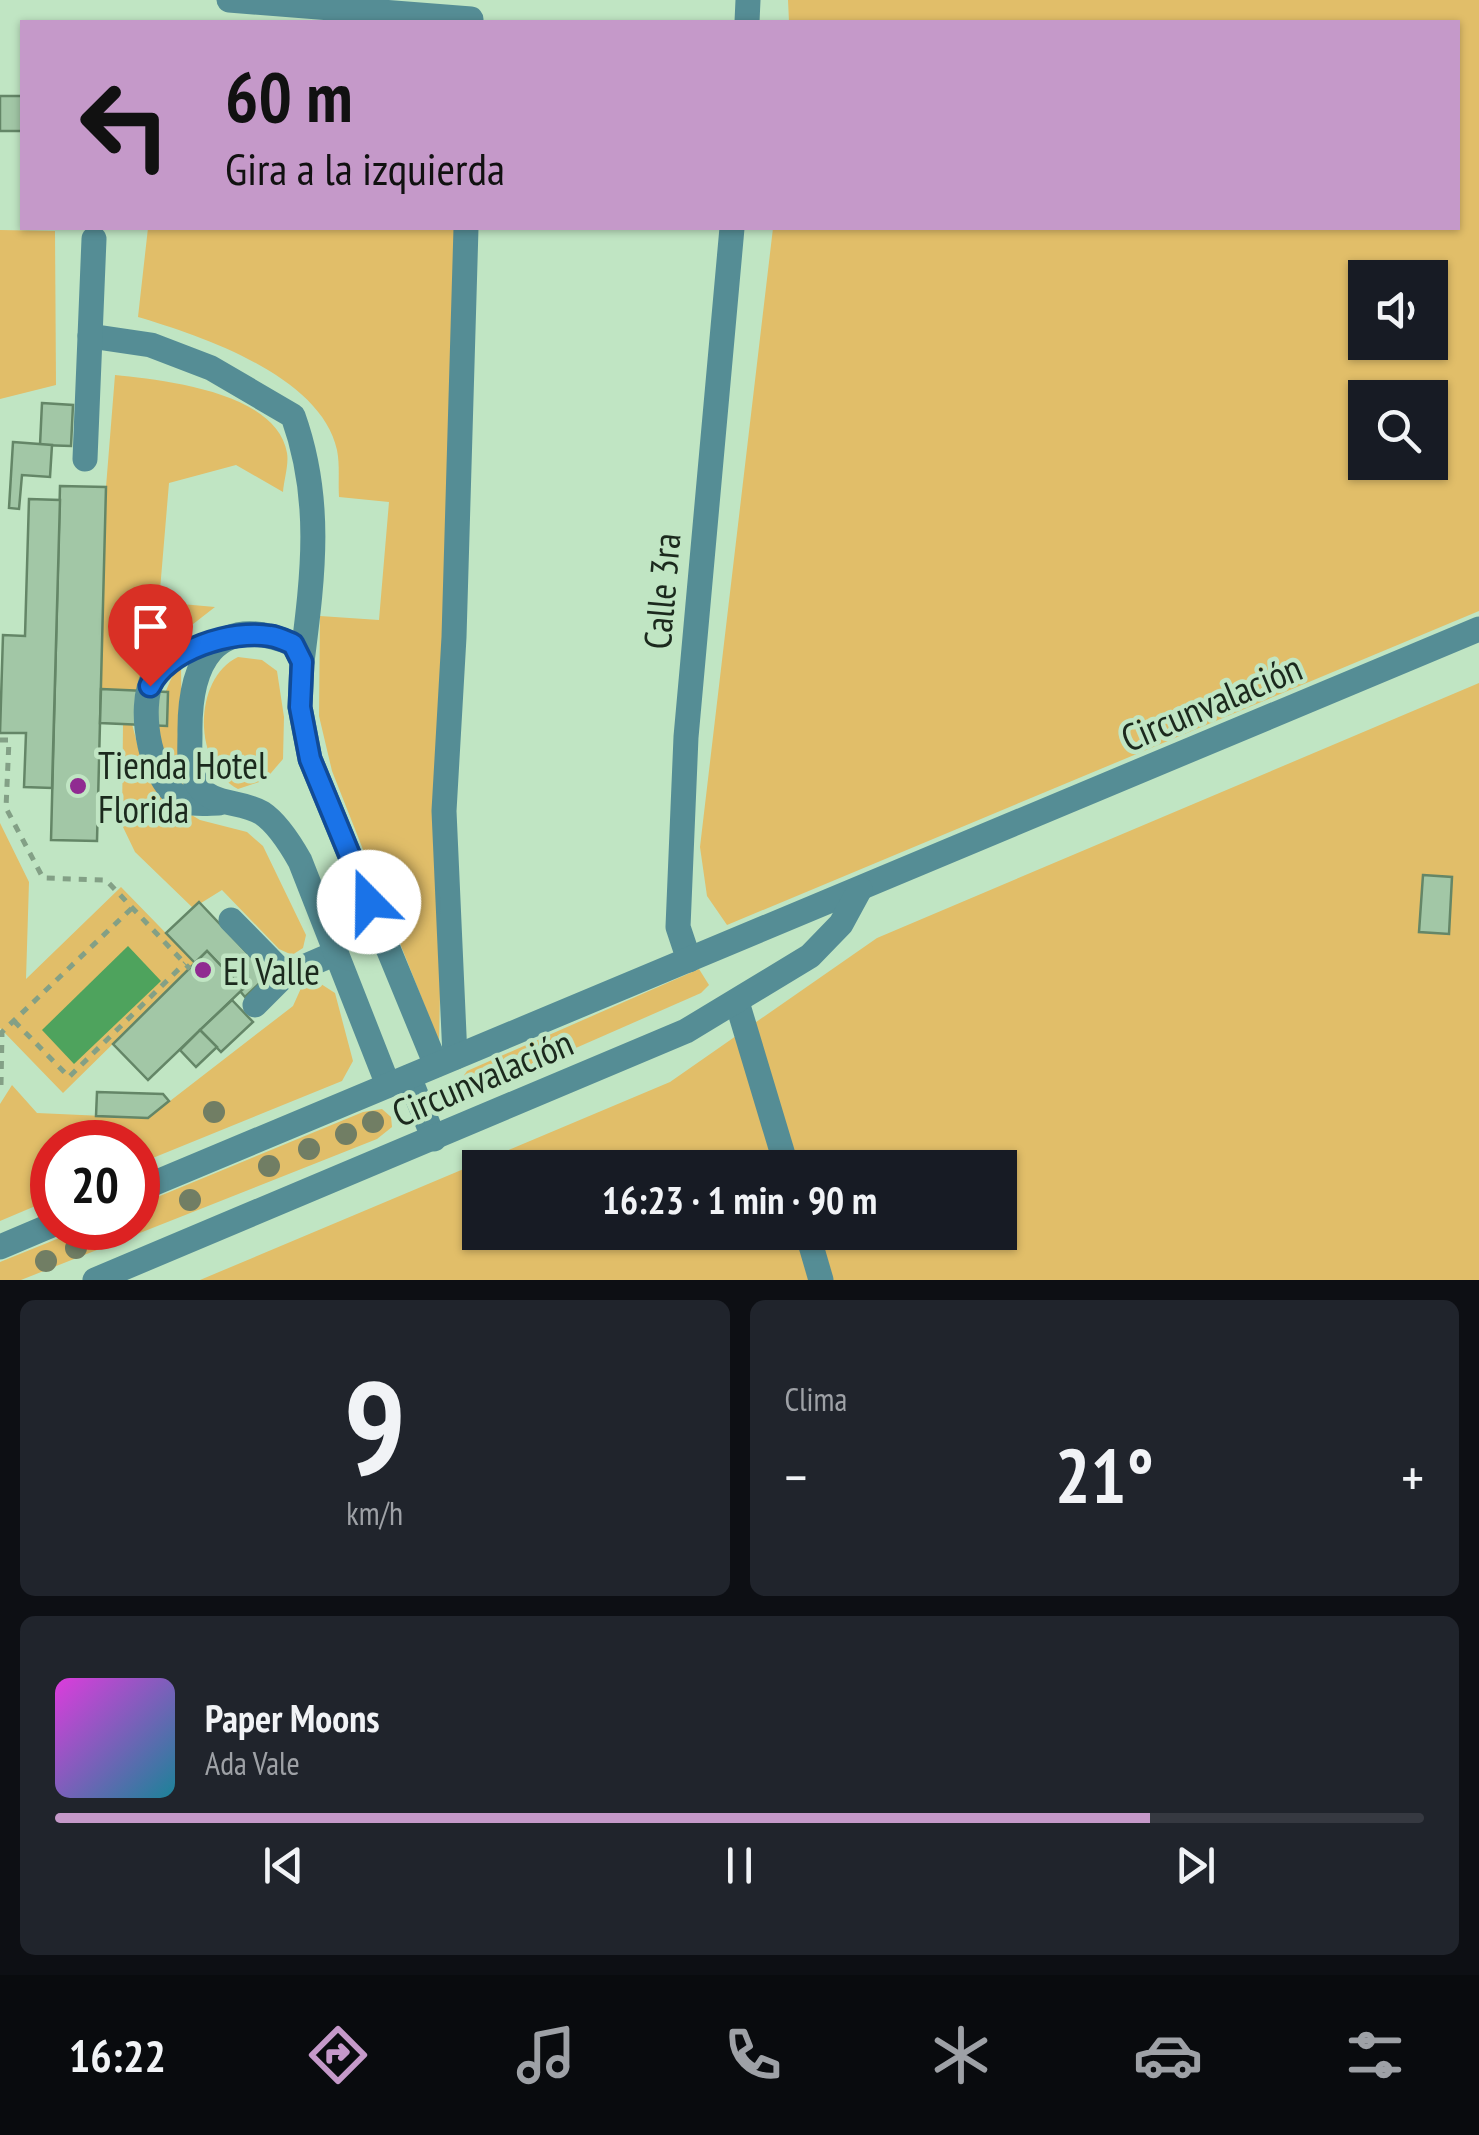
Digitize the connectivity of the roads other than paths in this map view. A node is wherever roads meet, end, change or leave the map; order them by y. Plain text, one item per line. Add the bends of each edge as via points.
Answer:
1 (229, 0) edge
2 (471, 14) edge
3 (466, 230) edge
4 (732, 230) edge
5 (94, 239) dead end
6 (90, 336) junction
7 (84, 458) dead end
8 (1479, 629) edge
9 (215, 643) junction
10 (302, 662) junction
11 (220, 803) junction
12 (860, 889) junction
13 (230, 920) dead end
14 (336, 953) junction
15 (688, 960) junction
16 (285, 975) junction
17 (737, 1002) junction
18 (255, 1005) dead end
19 (446, 1062) junction
20 (399, 1081) junction
21 (434, 1139) junction
22 (782, 1150) edge
23 (160, 1181) edge
24 (30, 1234) edge
25 (0, 1247) edge
26 (812, 1250) edge
27 (95, 1280) edge
28 (821, 1280) edge

1 - 2 street
3 - 19 street via 444,811
4 - 15 street, Calle 3ra via 686,737 678,927
5 - 6 street
6 - 7 street
6 - 10 street via 151,346 211,368 294,416 307,455 315,520
8 - 12 street, Circunvalación
9 - 10 street via 272,636 293,644
9 - 11 street via 196,672 190,765 201,790
9 - 11 street via 172,658 154,676 147,741 178,796
10 - 19 street via 300,707 310,759
11 - 14 street via 263,813 289,842
12 - 15 street, Circunvalación
12 - 17 street, Circunvalación via 841,924 810,956
13 - 16 street
14 - 16 street
14 - 20 street
15 - 19 street, Circunvalación
16 - 18 street
17 - 21 street, Circunvalación
17 - 22 street
19 - 20 street, Circunvalación
20 - 21 street
20 - 23 street, Circunvalación
21 - 27 street, Circunvalación
24 - 25 street
26 - 28 street

